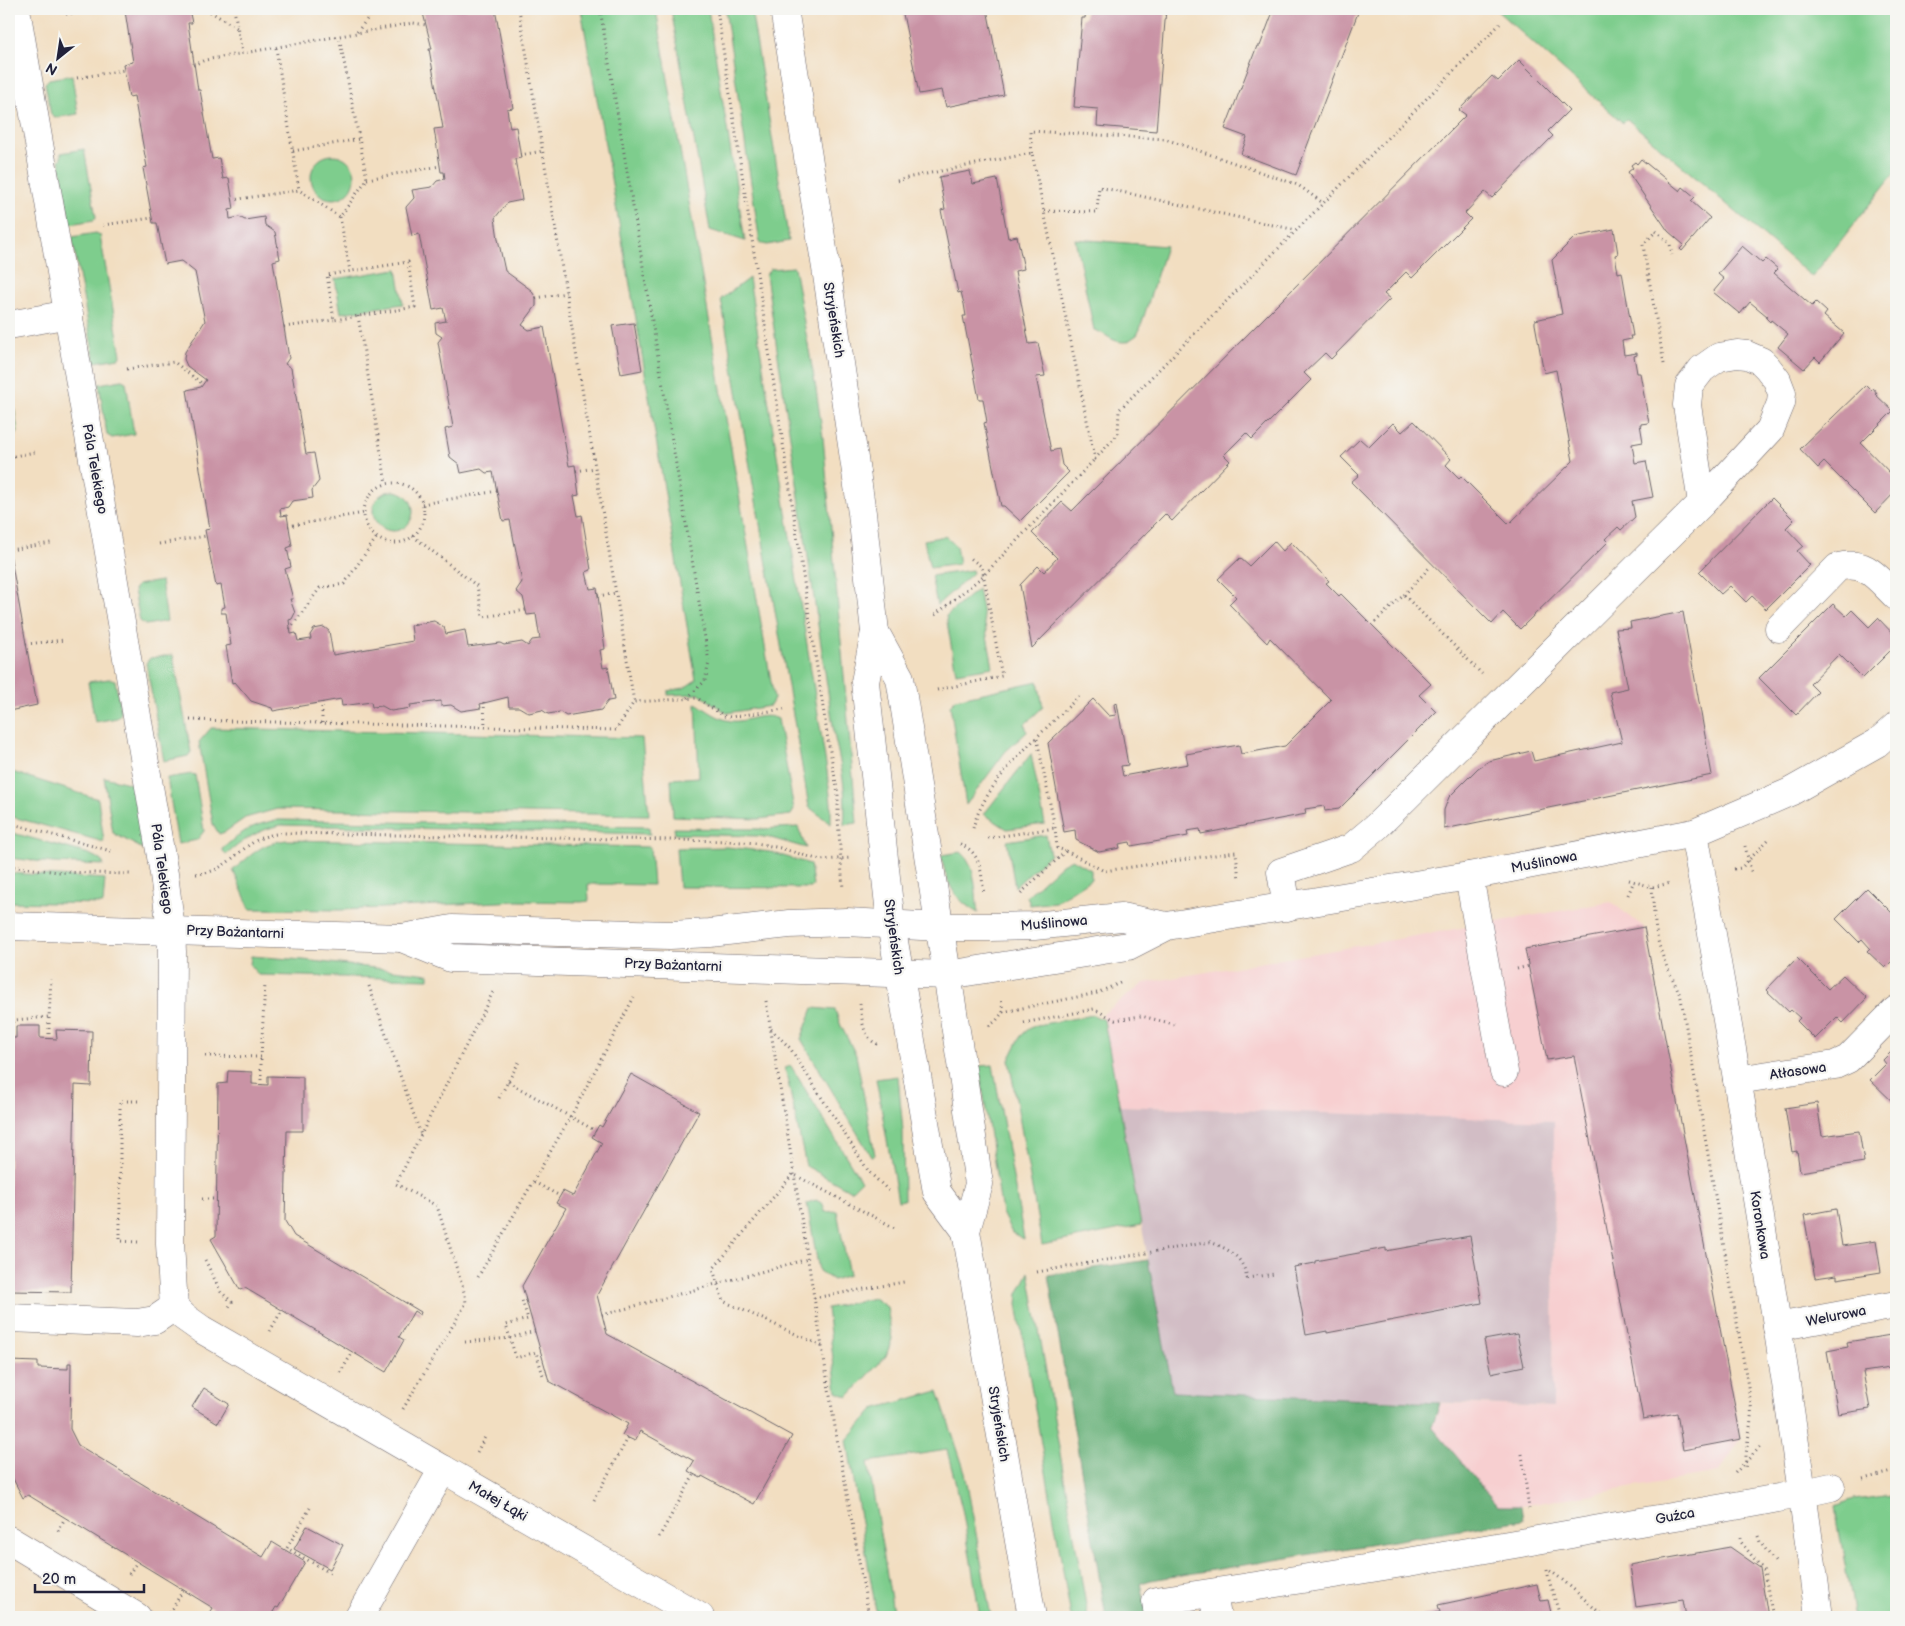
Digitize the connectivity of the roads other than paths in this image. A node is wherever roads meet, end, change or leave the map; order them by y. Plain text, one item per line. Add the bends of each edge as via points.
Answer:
1 (16, 9) edge
2 (784, 9) edge
3 (69, 314) junction
4 (9, 325) edge
5 (1702, 503) junction
6 (1896, 596) edge
7 (1779, 628) dead end
8 (875, 632) junction
9 (1896, 726) edge
10 (1694, 833) junction
11 (1470, 876) junction
12 (1284, 894) junction
13 (891, 924) junction
14 (9, 926) edge
15 (1167, 926) junction
16 (940, 927) junction
17 (171, 930) junction
18 (402, 938) junction
19 (899, 974) junction
20 (948, 975) junction
21 (1896, 1010) edge
22 (1504, 1072) dead end
23 (1737, 1080) junction
24 (966, 1231) junction
25 (1896, 1305) edge
26 (174, 1307) junction
27 (9, 1318) edge
28 (1777, 1327) junction
29 (443, 1469) junction
30 (1831, 1487) dead end
31 (1803, 1493) junction
32 (9, 1540) edge
33 (1215, 1605) edge
34 (137, 1617) edge
35 (359, 1617) edge
36 (700, 1617) edge
37 (1032, 1617) edge
38 (1158, 1617) edge
39 (1819, 1617) edge

1 - 3 street, Pála Telekiego
2 - 8 street, Stryjeńskich via 848,411
3 - 4 street
3 - 17 street, Pála Telekiego
5 - 5 street via 1770,430 1781,403 1782,393 1777,380 1761,361 1748,355 1719,357 1702,369 1689,386 1687,405
5 - 12 street via 1377,826 1351,848 1281,872
6 - 7 street via 1869,569 1853,565 1838,567
8 - 13 street, Stryjeńskich via 865,682
8 - 16 street, Stryjeńskich via 900,678
9 - 10 street, Muślinowa via 1876,743 1790,792
10 - 11 street, Muślinowa
10 - 23 street, Koronkowa
11 - 12 street, Muślinowa
11 - 22 street
12 - 15 street, Muślinowa
13 - 16 street, Przy Bażantarni
13 - 18 street, Przy Bażantarni via 789,924 710,934 670,935 452,929
13 - 19 street, Stryjeńskich
14 - 17 street, Przy Bażantarni
15 - 16 street, Muślinowa via 1121,917 1034,926
15 - 20 street, Muślinowa via 1128,946
16 - 20 street, Stryjeńskich
17 - 18 street, Przy Bażantarni
17 - 26 street, Pála Telekiego via 170,1244
18 - 19 street, Przy Bażantarni via 451,958
19 - 20 street, Przy Bażantarni
19 - 24 street, Stryjeńskich via 937,1192
20 - 24 street, Stryjeńskich via 979,1184
21 - 23 street, Atłasowa via 1848,1059 1835,1066
23 - 28 street, Koronkowa
24 - 37 street, Stryjeńskich
25 - 28 street, Welurowa
26 - 27 street via 155,1320 137,1323
26 - 29 street, Małej Łąki via 213,1336
28 - 31 street, Koronkowa
29 - 35 street
29 - 36 street, Małej Łąki
30 - 31 street, Guźca
31 - 33 street, Guźca via 1546,1551 1316,1578
31 - 39 street, Koronkowa
32 - 34 street
33 - 38 street, Guźca via 1156,1601

